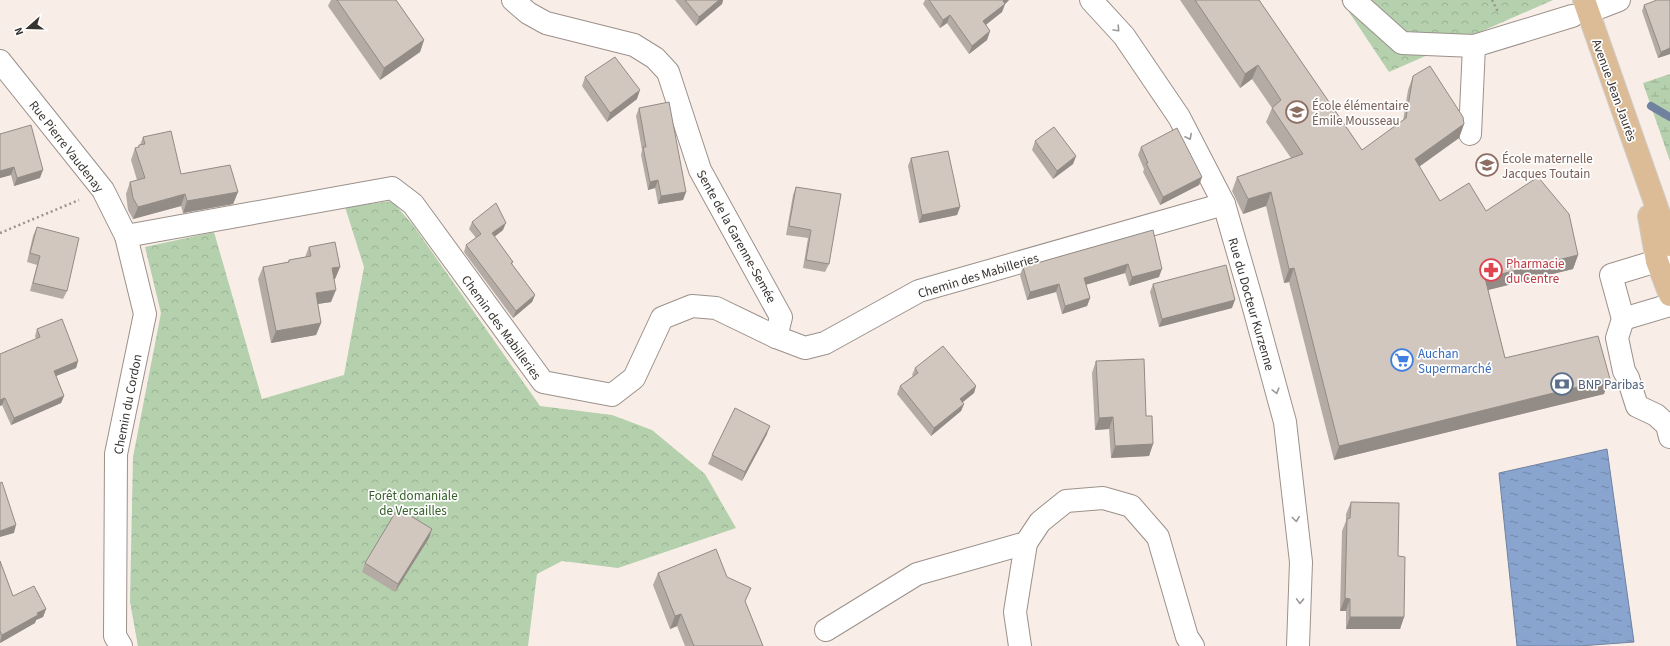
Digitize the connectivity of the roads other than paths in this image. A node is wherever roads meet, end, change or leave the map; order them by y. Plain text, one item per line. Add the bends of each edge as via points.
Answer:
1 (513, 0) edge
2 (1091, 0) edge
3 (1354, 0) edge
4 (1619, 0) edge
5 (1581, 9) edge
6 (1474, 46) junction
7 (0, 61) edge
8 (1470, 134) dead end
9 (1224, 204) junction
10 (126, 236) junction
11 (1666, 254) edge
12 (1670, 295) edge
13 (1670, 305) edge
14 (1623, 319) junction
15 (776, 337) junction
16 (1670, 437) edge
17 (1026, 543) junction
18 (826, 630) dead end
19 (116, 643) edge
20 (1020, 646) edge
21 (1193, 646) edge
22 (1298, 646) edge

1 - 15 street, Sente de la Garenne-Semée via 528,13 546,23 634,45 655,58 668,72 700,170 782,317
2 -> 9 street, Rue du Docteur Kurzenne via 1124,36 1179,117
3 - 6 street via 1402,44
4 - 5 street
5 - 6 street
5 - 11 main road, Avenue Jean Jaurès via 1647,179
6 - 8 street
7 - 10 street, Rue Pierre Vaudenay via 102,190
9 - 15 street, Chemin des Mabilleries via 919,291 825,343 805,348
9 -> 22 street, Rue du Docteur Kurzenne via 1285,422 1301,562
10 - 15 street, Chemin des Mabilleries via 392,188 413,204 543,382 612,395 634,378 662,318 692,306 716,308
10 - 19 street, Chemin du Cordon via 145,314 116,454
11 - 12 main road, Avenue Jean Jaurès
11 - 14 street via 1611,275
13 - 14 street
14 - 16 street via 1616,338 1624,371 1637,406 1656,415 1667,424
17 - 18 street via 917,574
17 - 20 street via 1016,612
17 - 21 street via 1040,522 1066,501 1103,498 1131,506 1158,537 1187,637

